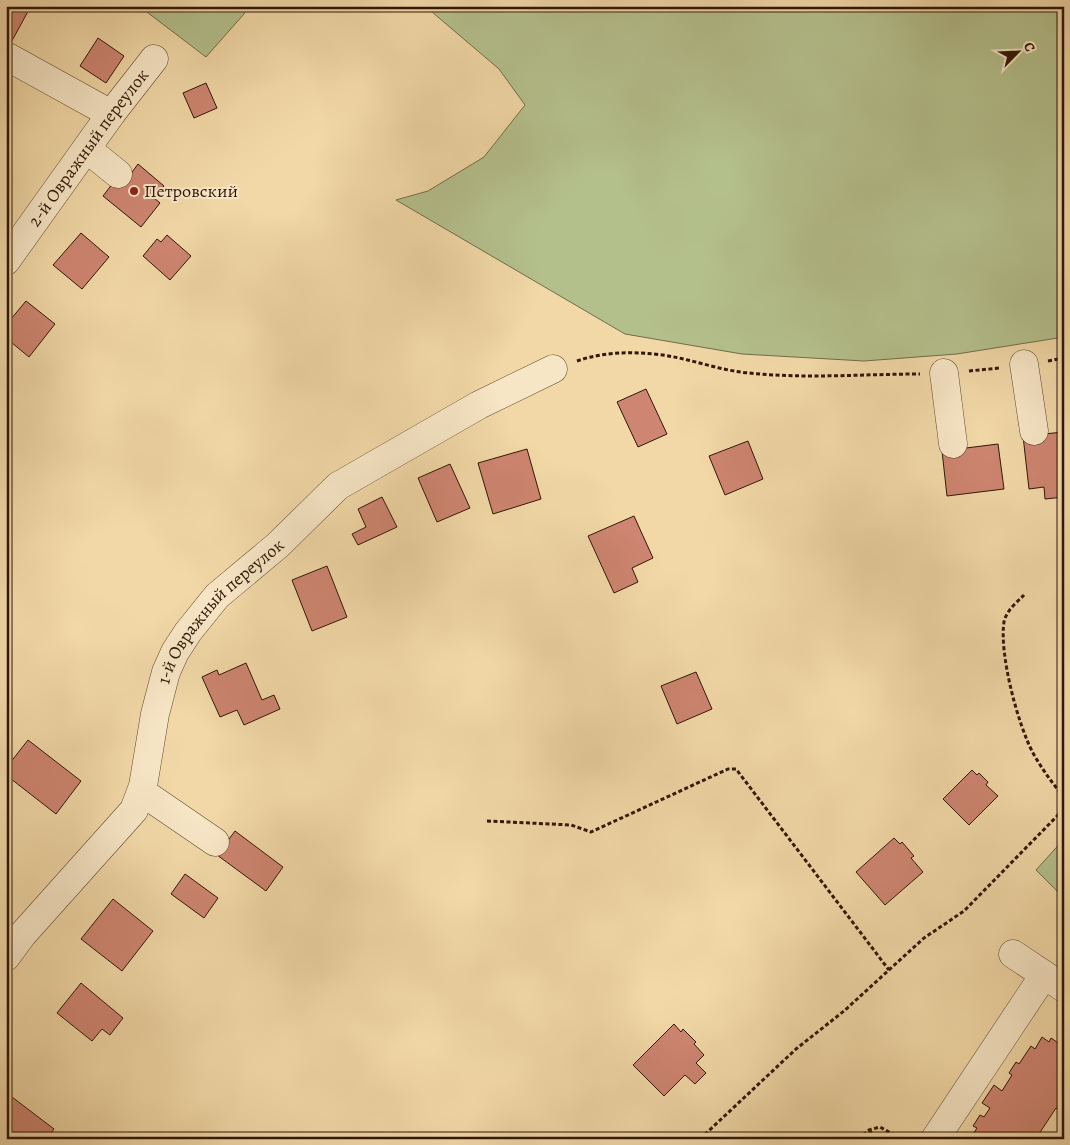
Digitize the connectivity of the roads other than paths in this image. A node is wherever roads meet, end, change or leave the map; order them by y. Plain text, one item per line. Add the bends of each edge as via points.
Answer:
1 (6, 56) edge
2 (154, 59) dead end
3 (111, 114) junction
4 (87, 149) junction
5 (118, 174) dead end
6 (6, 261) edge
7 (1024, 364) road end
8 (553, 370) road end
9 (944, 373) road end
10 (1034, 431) dead end
11 (954, 444) dead end
12 (142, 792) junction
13 (215, 842) dead end
14 (1013, 954) dead end
15 (6, 956) edge
16 (1054, 981) edge
17 (935, 1139) edge

1 - 3 street
2 - 3 street, 2-й Овражный переулок
3 - 4 street, 2-й Овражный переулок
4 - 5 street
4 - 6 street, 2-й Овражный переулок
7 - 10 street
8 - 12 street, 1-й Овражный переулок via 479,405 338,486 278,545 218,596 174,652 166,672 155,714
9 - 11 street
12 - 13 street
12 - 15 street, 1-й Овражный переулок via 134,810
14 - 16 street
16 - 17 street

